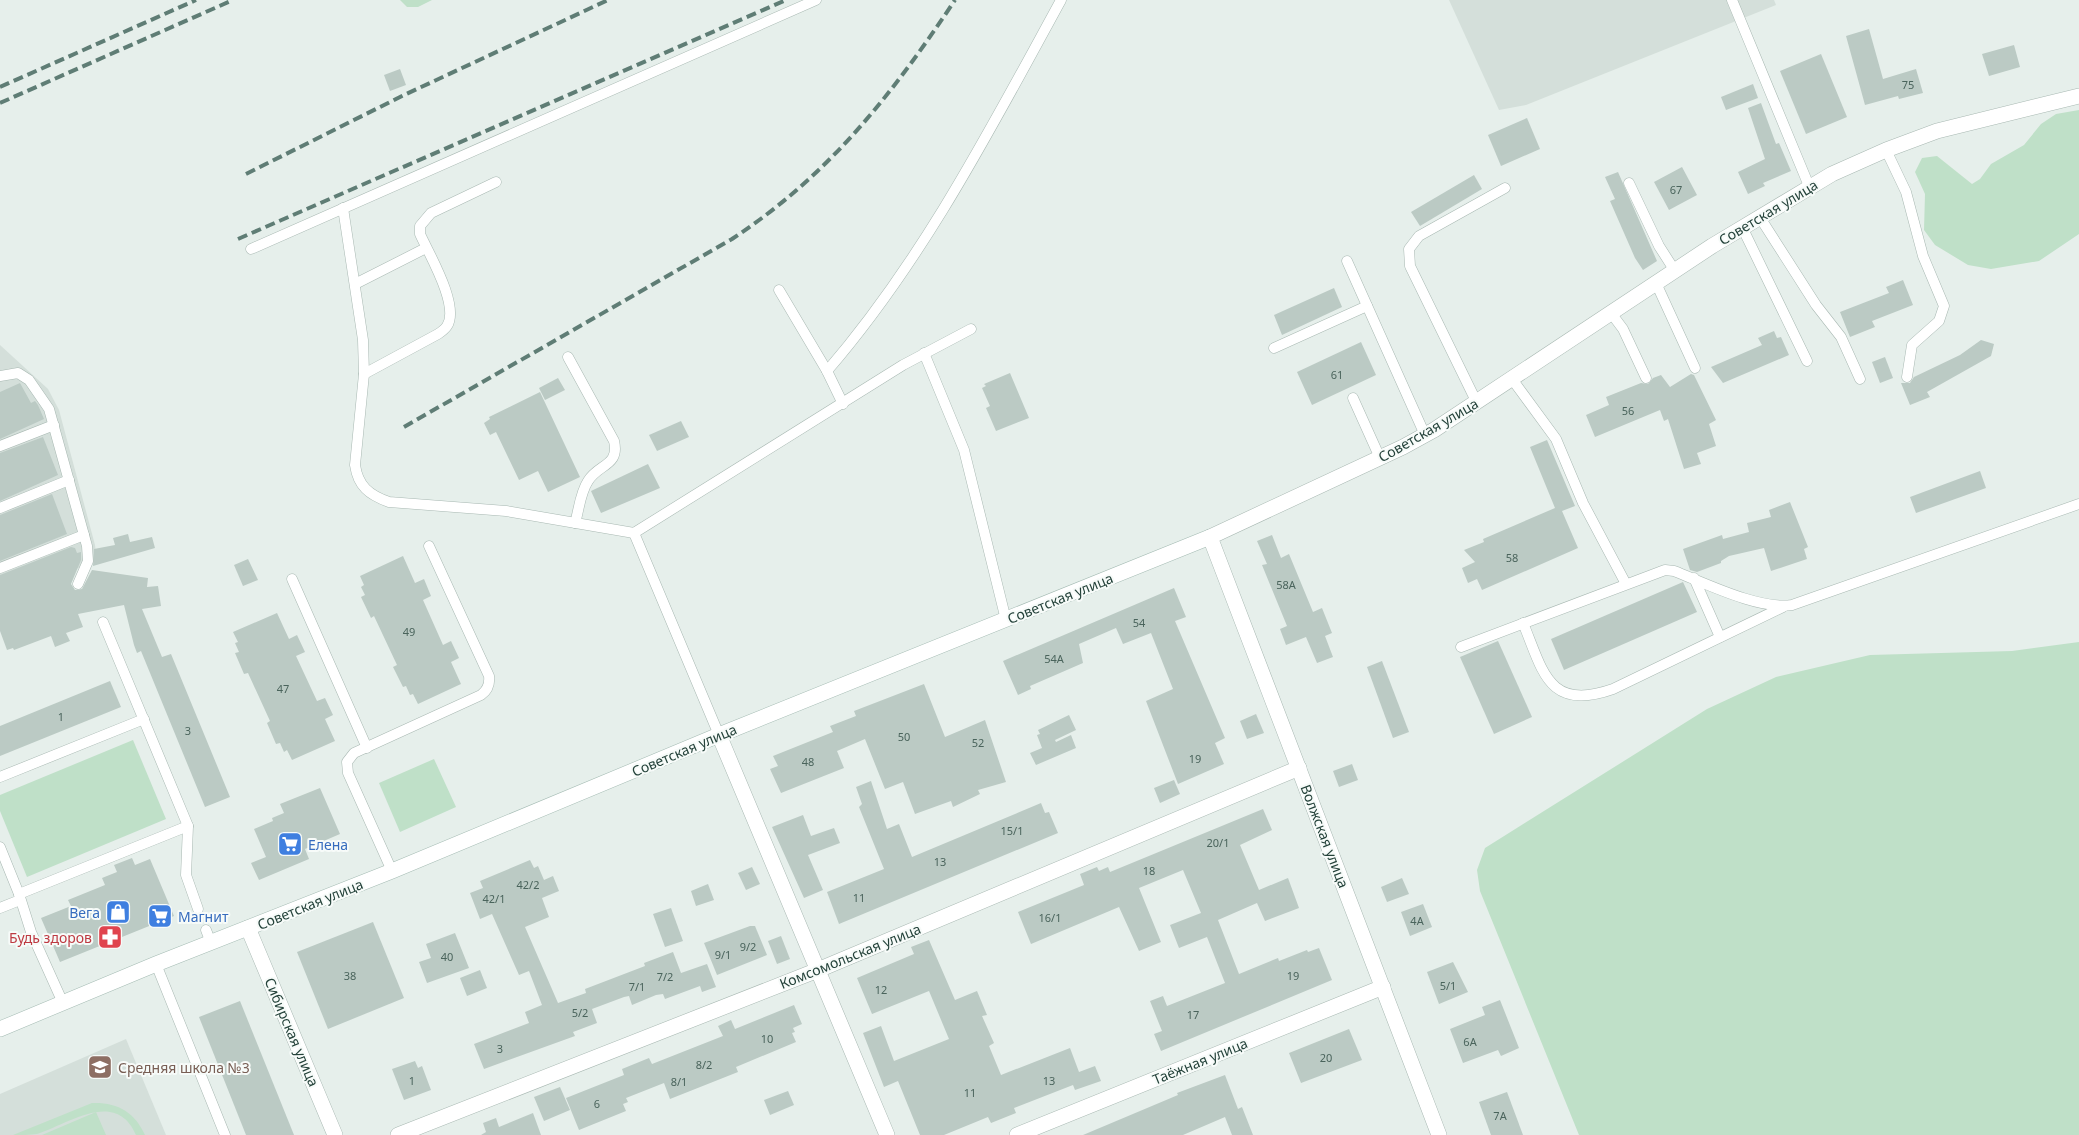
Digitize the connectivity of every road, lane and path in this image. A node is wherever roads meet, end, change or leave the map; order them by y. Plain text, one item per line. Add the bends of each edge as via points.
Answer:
1 (816, 0) edge
2 (1061, 0) edge
3 (1732, 0) edge
4 (2079, 96) edge
5 (1886, 150) junction
6 (496, 182) dead end
7 (1630, 183) dead end
8 (1809, 186) junction
9 (1505, 188) dead end
10 (343, 208) junction
11 (1759, 216) junction
12 (1742, 227) junction
13 (426, 248) junction
14 (251, 249) dead end
15 (1347, 261) dead end
16 (1675, 270) junction
17 (1656, 283) junction
18 (355, 284) junction
19 (779, 290) dead end
20 (1367, 306) junction
21 (1611, 313) junction
22 (971, 328) dead end
23 (1274, 348) dead end
24 (924, 353) junction
25 (568, 356) dead end
26 (1807, 361) dead end
27 (1695, 368) dead end
28 (826, 371) junction
29 (364, 374) junction
30 (0, 376) edge
31 (1907, 377) dead end
32 (1646, 378) dead end
33 (1512, 379) junction
34 (1860, 379) dead end
35 (1353, 398) dead end
36 (1476, 403) junction
37 (843, 404) junction
38 (54, 425) junction
39 (1425, 435) junction
40 (0, 446) edge
41 (1380, 458) junction
42 (69, 480) junction
43 (2079, 504) edge
44 (0, 508) edge
45 (575, 523) junction
46 (634, 533) junction
47 (84, 535) junction
48 (1210, 537) junction
49 (430, 546) dead end
50 (0, 568) edge
51 (1694, 578) junction
52 (292, 579) dead end
53 (78, 584) dead end
54 (1626, 584) junction
55 (1785, 606) junction
56 (1006, 620) junction
57 (103, 622) dead end
58 (1523, 623) junction
59 (1720, 637) junction
60 (1461, 647) dead end
61 (144, 719) junction
62 (719, 735) junction
63 (367, 748) junction
64 (1299, 768) junction
65 (0, 777) edge
66 (188, 826) junction
67 (0, 847) edge
68 (392, 871) junction
69 (19, 897) junction
70 (0, 908) edge
71 (198, 908) dead end
72 (248, 928) junction
73 (156, 964) junction
74 (818, 970) junction
75 (1383, 987) junction
76 (63, 1003) junction
77 (0, 1029) edge
78 (225, 1135) edge
79 (335, 1135) edge
80 (398, 1135) edge
81 (887, 1135) edge
82 (1017, 1135) edge
83 (1439, 1135) edge

1 - 10 lane
2 - 28 lane via 951,198 895,283
3 - 8 lane
4 - 5 street, Советская улица via 1937,131
5 - 8 street, Советская улица
5 - 31 lane via 1906,192 1924,260 1944,306 1939,321 1912,345
6 - 13 lane via 424,218 420,234
7 - 16 lane via 1659,246
8 - 11 street, Советская улица
9 - 36 lane via 1419,236 1409,250 1410,266
10 - 14 lane
10 - 18 lane
11 - 12 street, Советская улица
11 - 34 lane via 1816,305 1841,337
12 - 16 street, Советская улица
12 - 26 lane
13 - 18 lane
13 - 29 lane via 450,301 447,326
15 - 20 lane
16 - 17 street, Советская улица
17 - 21 street, Советская улица
17 - 27 lane
18 - 29 lane
19 - 28 lane
20 - 23 lane
20 - 39 lane
21 - 32 lane via 1623,329
21 - 33 street, Советская улица
22 - 24 lane
24 - 37 lane
24 - 56 lane via 964,450
25 - 45 lane via 616,449 614,457 587,481
28 - 37 lane
29 - 45 lane via 355,465 357,479 374,497 389,502 506,511
30 - 38 lane via 18,373 29,380 45,400
33 - 36 street, Советская улица
33 - 54 lane via 1556,439 1578,493
35 - 41 lane
36 - 39 street, Советская улица
37 - 46 lane
38 - 40 lane
38 - 42 lane
39 - 41 street, Советская улица
41 - 48 street, Советская улица
42 - 44 lane
42 - 47 lane
43 - 55 lane
45 - 46 lane
46 - 62 lane
47 - 50 lane
47 - 53 lane via 88,562
48 - 56 street, Советская улица
48 - 64 street, Волжская улица
49 - 63 lane via 489,676 488,688 481,696
51 - 54 lane via 1665,570
51 - 55 lane via 1761,603
51 - 59 lane
52 - 63 lane
54 - 58 lane
55 - 59 lane
56 - 62 street, Советская улица
57 - 61 lane
58 - 59 lane via 1551,685 1564,692 1584,695 1613,689
58 - 60 lane
61 - 65 lane
61 - 66 lane
62 - 68 street, Советская улица
62 - 74 street
63 - 68 lane via 350,757 347,768
64 - 74 street, Комсомольская улица
64 - 75 street, Волжская улица
66 - 69 lane
66 - 71 lane via 186,875
67 - 69 lane
68 - 72 street, Советская улица
69 - 70 lane
69 - 76 lane
72 - 73 street, Советская улица via 209,936
72 - 79 street, Сибирская улица
73 - 76 street, Советская улица
73 - 78 lane
74 - 80 street, Комсомольская улица
74 - 81 street
75 - 82 street, Таёжная улица
75 - 83 street, Волжская улица
76 - 77 street, Советская улица

